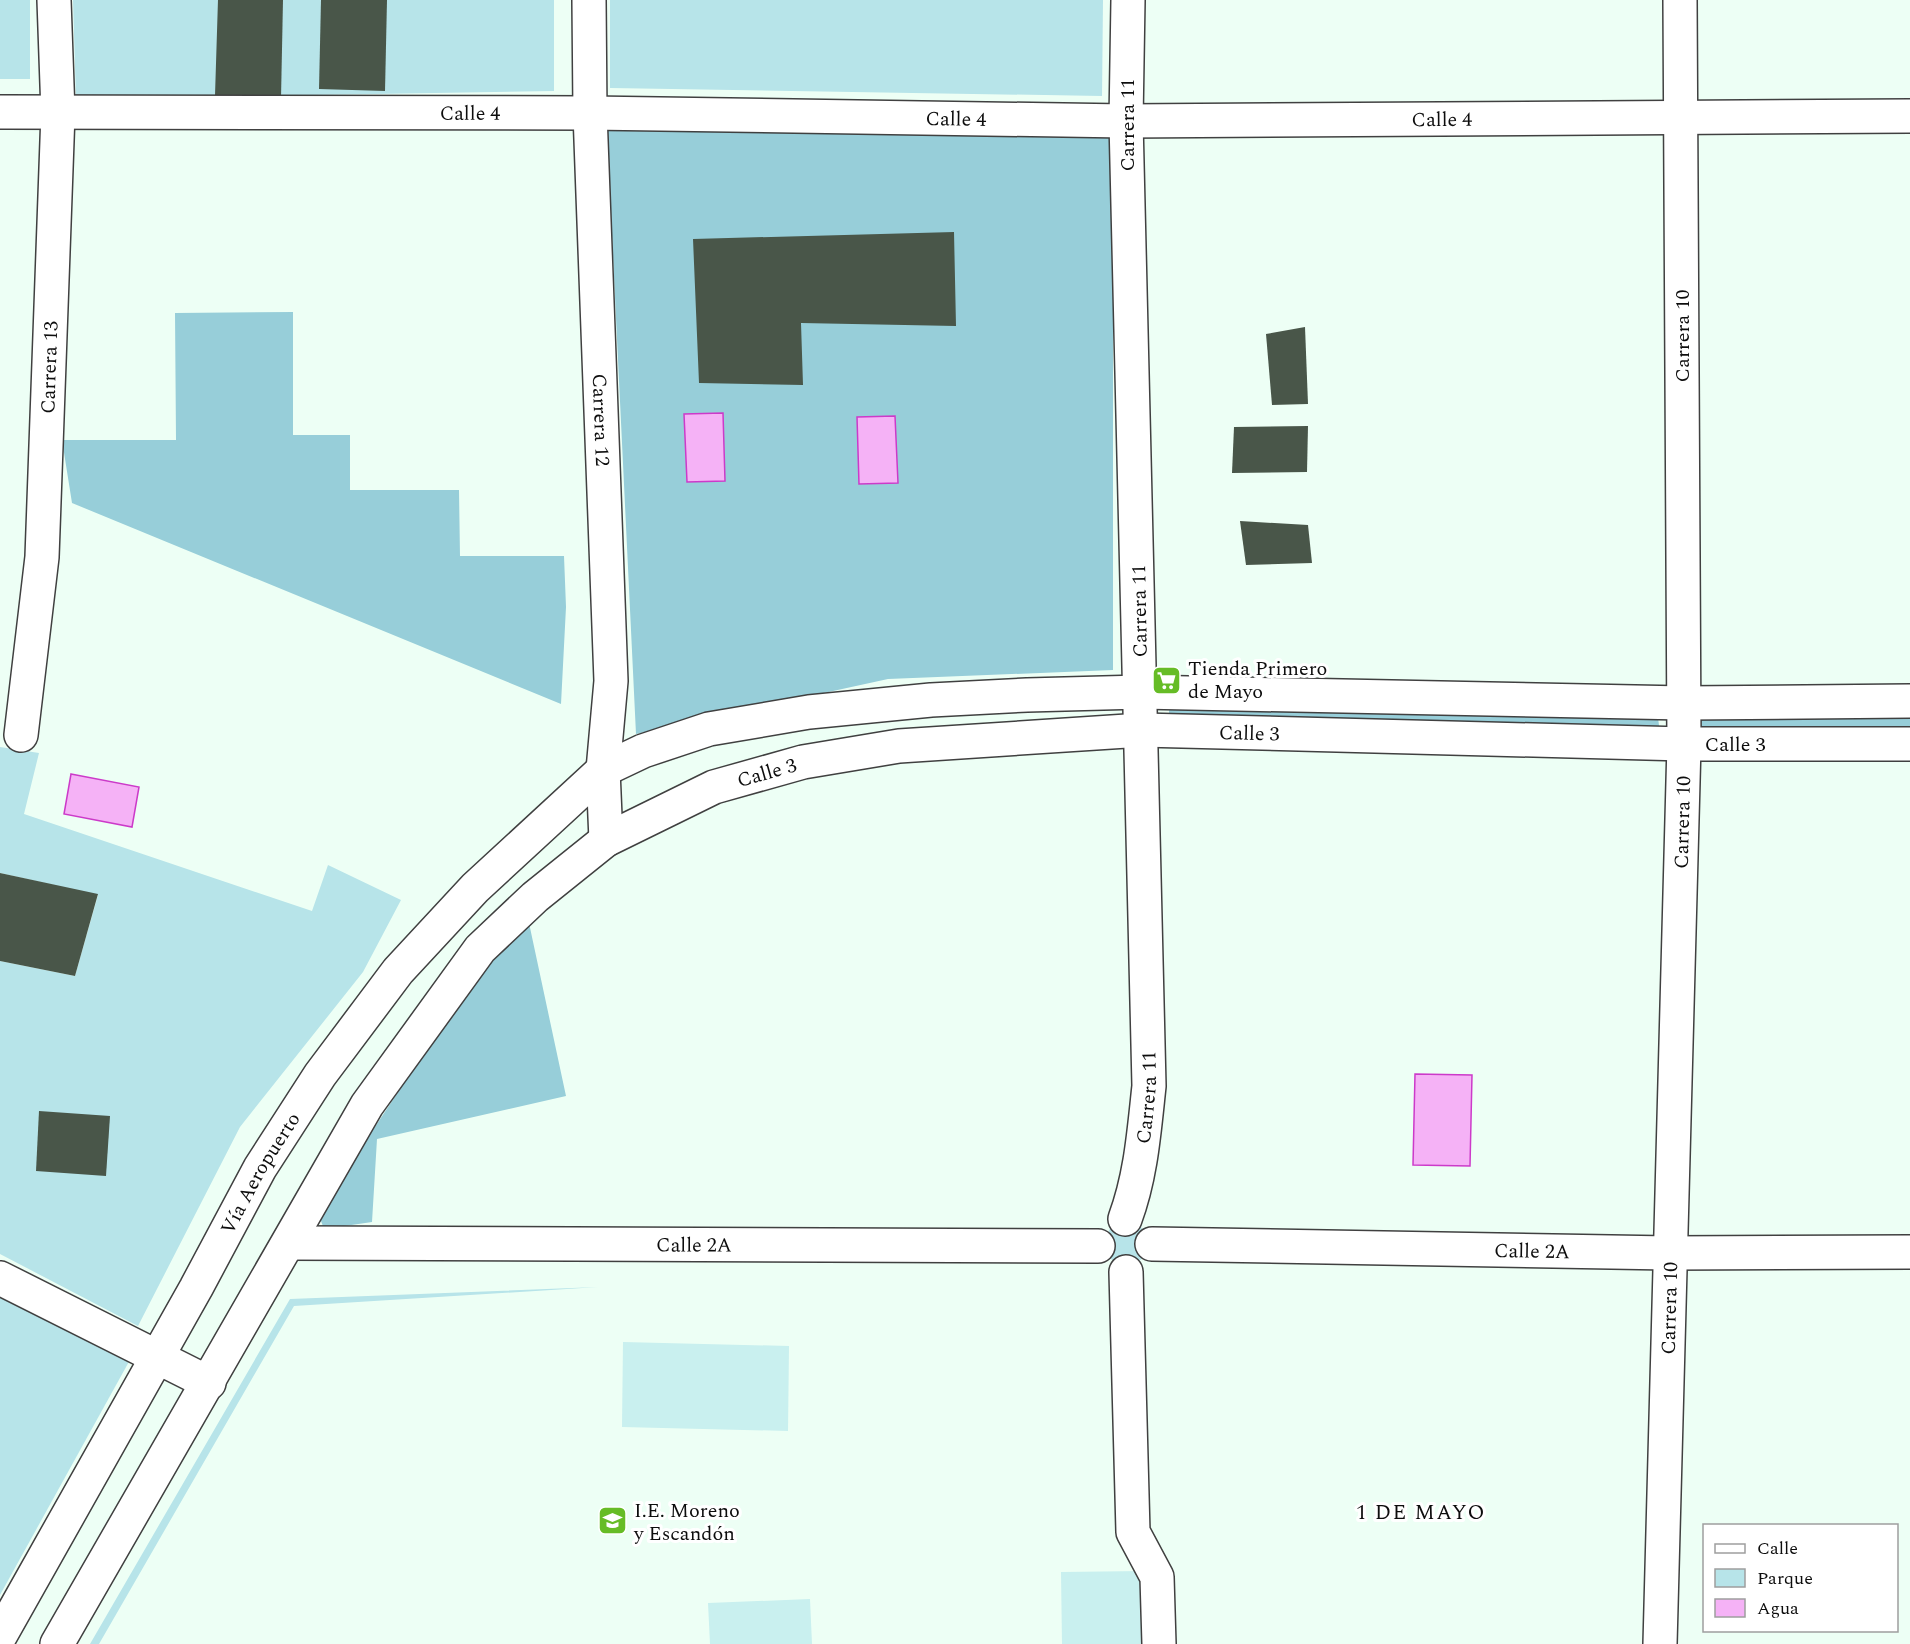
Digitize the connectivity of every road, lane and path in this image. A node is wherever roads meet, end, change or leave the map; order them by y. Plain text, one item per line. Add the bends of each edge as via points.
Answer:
1 (54, 0) edge
2 (589, 0) edge
3 (1128, 0) edge
4 (1680, 0) edge
5 (0, 112) edge
6 (58, 113) junction
7 (590, 113) junction
8 (1681, 115) junction
9 (1910, 116) edge
10 (1126, 121) junction
11 (1141, 692) junction
12 (1423, 698) junction
13 (1910, 701) edge
14 (1684, 703) junction
15 (1142, 730) junction
16 (21, 735) dead end
17 (1426, 738) junction
18 (1684, 744) junction
19 (1910, 744) edge
20 (603, 770) junction
21 (606, 840) junction
22 (1125, 1219) junction
23 (289, 1243) junction
24 (1152, 1244) junction
25 (1098, 1246) junction
26 (1910, 1252) edge
27 (1669, 1253) junction
28 (1126, 1272) junction
29 (0, 1278) edge
30 (158, 1357) junction
31 (209, 1383) junction
32 (0, 1636) edge
33 (57, 1644) edge
34 (1159, 1644) edge
35 (1660, 1644) edge

1 - 6 street, Carrera 13
2 - 7 street, Carrera 12
3 - 10 street, Carrera 11
4 - 8 street, Carrera 10
5 - 6 street, Calle 4
6 - 7 street, Calle 4
6 - 16 street, Carrera 13 via 42,557
7 - 10 street, Calle 4
7 - 20 street, Carrera 12 via 611,681
8 - 9 street, Calle 4
8 - 10 street, Calle 4
8 - 14 street, Carrera 10
10 - 11 street, Carrera 11
11 - 12 street, Calle 3
11 - 15 street, Carrera 11
11 - 20 street, Calle 3 via 931,700 809,712 709,729 643,751
12 - 14 street, Calle 3
12 - 17 street
13 - 14 street, Calle 3
14 - 18 street, Carrera 10
15 - 17 street, Calle 3
15 - 21 street, Calle 3 via 898,746 803,762 714,787
15 - 22 street, Carrera 11 via 1149,1086 1141,1159
17 - 18 street, Calle 3
18 - 19 street, Calle 3
18 - 27 street, Carrera 10
20 - 21 street, Carrera 12
20 - 30 street, Vía Aeropuerto via 475,888 398,971 320,1076 260,1168
21 - 23 street via 535,897 480,949 368,1105
22 - 24 street via 1148,1231
22 - 25 street via 1111,1223 1101,1233
23 - 25 street, Calle 2A
23 - 31 street
24 - 27 street, Calle 2A
24 - 28 street via 1149,1258 1139,1268
25 - 28 street via 1102,1259 1112,1269
26 - 27 street, Calle 2A
27 - 35 street, Carrera 10
28 - 34 street via 1133,1532 1157,1577
29 - 30 street
30 - 31 street
30 - 32 street, Vía Aeropuerto
31 - 33 street

